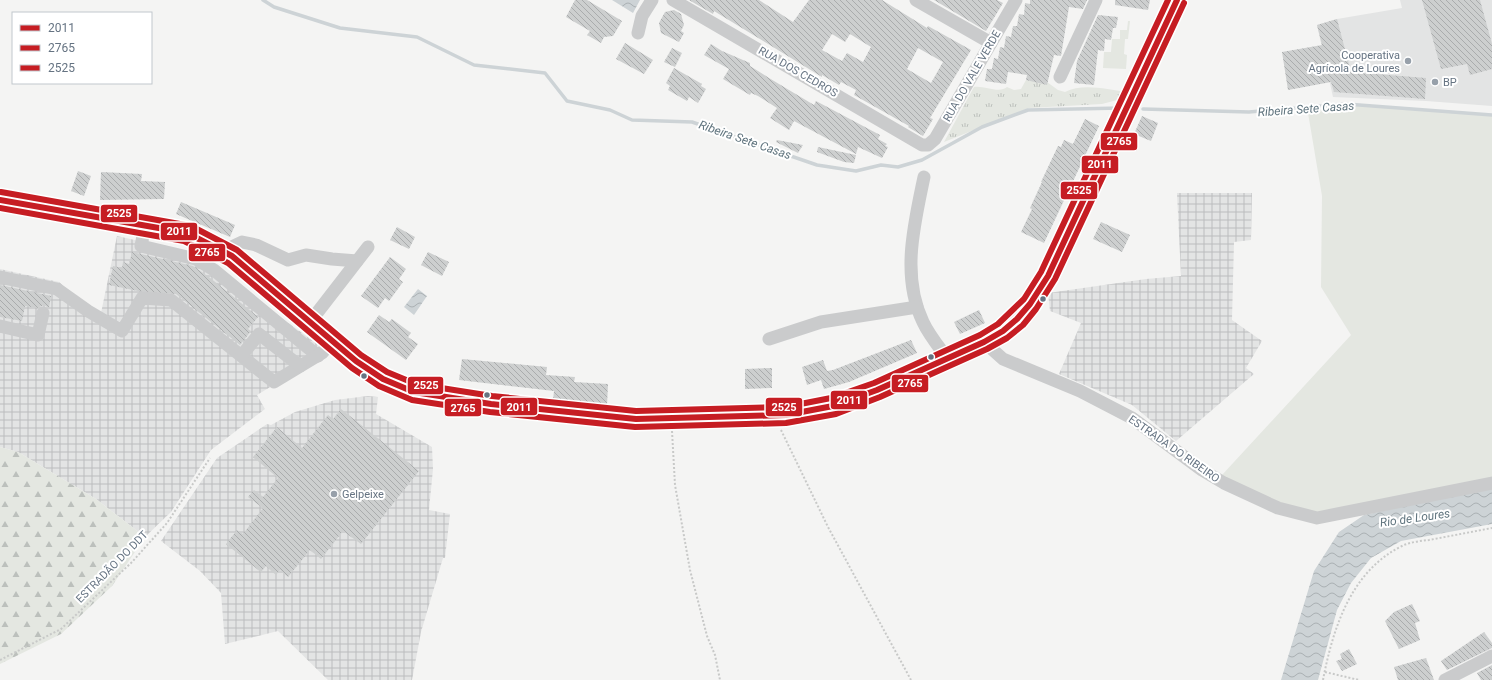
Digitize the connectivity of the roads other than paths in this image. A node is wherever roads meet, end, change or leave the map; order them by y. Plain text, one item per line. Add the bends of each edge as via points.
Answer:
1 (652, 0) edge
2 (673, 0) edge
3 (916, 0) edge
4 (1016, 0) edge
5 (1096, 0) edge
6 (1178, 0) edge
7 (638, 33) dead end
8 (991, 43) junction
9 (1060, 77) dead end
10 (922, 145) joint
11 (924, 177) dead end
12 (0, 200) edge
13 (145, 226) junction
14 (368, 247) dead end
15 (223, 252) junction
16 (357, 261) junction
17 (0, 277) edge
18 (917, 307) junction
19 (43, 313) dead end
20 (310, 322) junction
21 (0, 326) edge
22 (769, 338) dead end
23 (332, 341) junction
24 (984, 342) junction
25 (242, 355) junction
26 (318, 356) junction
27 (947, 358) junction
28 (300, 366) junction
29 (1492, 483) edge
30 (1492, 656) edge
31 (1445, 680) edge

1 - 7 street via 642,16
2 - 10 street, RUA DOS CEDROS
3 - 8 street
4 - 8 street, RUA DO VALE VERDE
5 - 9 street
6 - 24 main road via 1041,289 1017,319
8 - 10 street, RUA DO VALE VERDE via 935,139 928,145
11 - 18 street via 913,233 910,270
12 - 13 main road
13 - 15 main road via 187,233
13 - 26 street via 141,246 196,259 214,270
14 - 16 street
15 - 16 street via 242,242 256,245 288,260 306,254 332,260
15 - 20 main road via 232,256
16 - 20 street
17 - 25 street via 57,289 88,311 122,330 142,298 171,300
18 - 22 street via 821,322
18 - 27 street via 923,324
19 - 21 street via 38,335
20 - 23 main road
23 - 26 street
23 - 27 main road via 383,379 414,392 491,404 636,419 786,415 833,406 877,390
24 - 27 main road
24 - 29 street, ESTRADA DO RIBEIRO via 1003,359 1080,391 1132,418 1202,470 1278,508 1317,518
25 - 28 street via 274,382
25 - 28 street via 259,334
26 - 28 street
30 - 31 street

